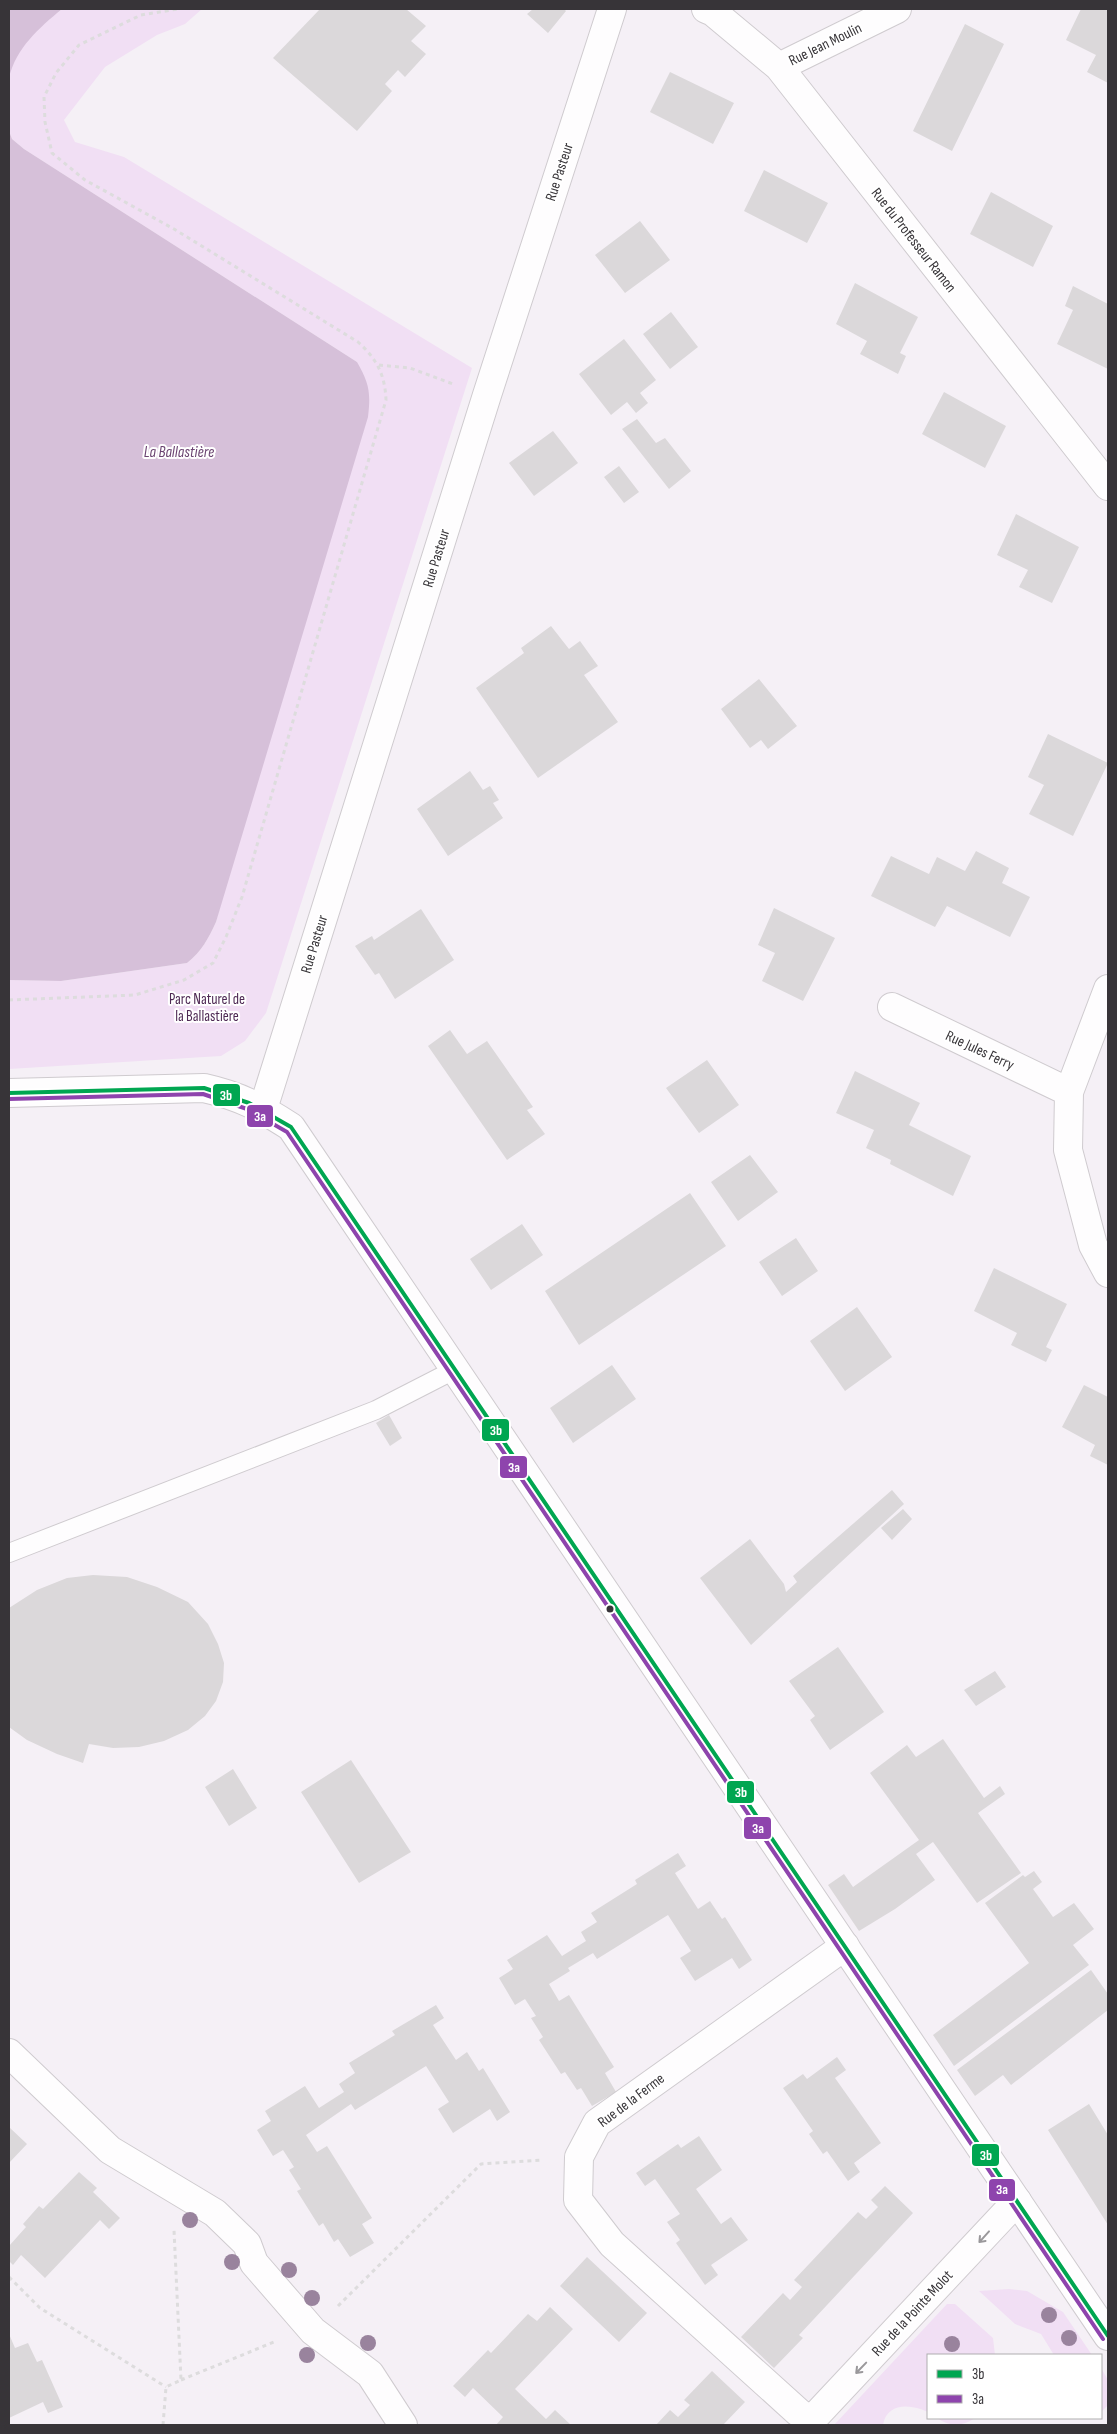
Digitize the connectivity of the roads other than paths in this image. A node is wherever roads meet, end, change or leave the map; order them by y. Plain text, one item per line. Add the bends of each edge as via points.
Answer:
1 (612, 9) edge
2 (706, 9) edge
3 (898, 9) edge
4 (779, 67) junction
5 (1108, 486) edge
6 (1108, 989) edge
7 (892, 1007) dead end
8 (1069, 1092) junction
9 (9, 1093) edge
10 (263, 1109) junction
11 (1108, 1273) edge
12 (456, 1369) junction
13 (9, 1553) edge
14 (845, 1946) junction
15 (9, 2053) edge
16 (1017, 2201) junction
17 (1108, 2336) edge
18 (809, 2423) edge
19 (403, 2425) edge

1 - 10 street, Rue Pasteur via 486,395
2 - 4 street, Rue du Professeur Ramon via 714,12
3 - 4 street, Rue Jean Moulin
4 - 5 street, Rue du Professeur Ramon
6 - 8 street
7 - 8 street, Rue Jules Ferry
8 - 11 street via 1068,1150 1093,1245
9 - 10 street via 204,1088 233,1094
10 - 12 street via 291,1128
12 - 13 lane via 376,1410
12 - 14 street
14 - 16 street
14 - 18 street, Rue de la Ferme via 597,2124 579,2157 578,2200 612,2244
15 - 19 street via 110,2150 215,2213 247,2244 254,2263 313,2331 370,2374
16 - 17 street
16 -> 18 street, Rue de la Pointe Molot

